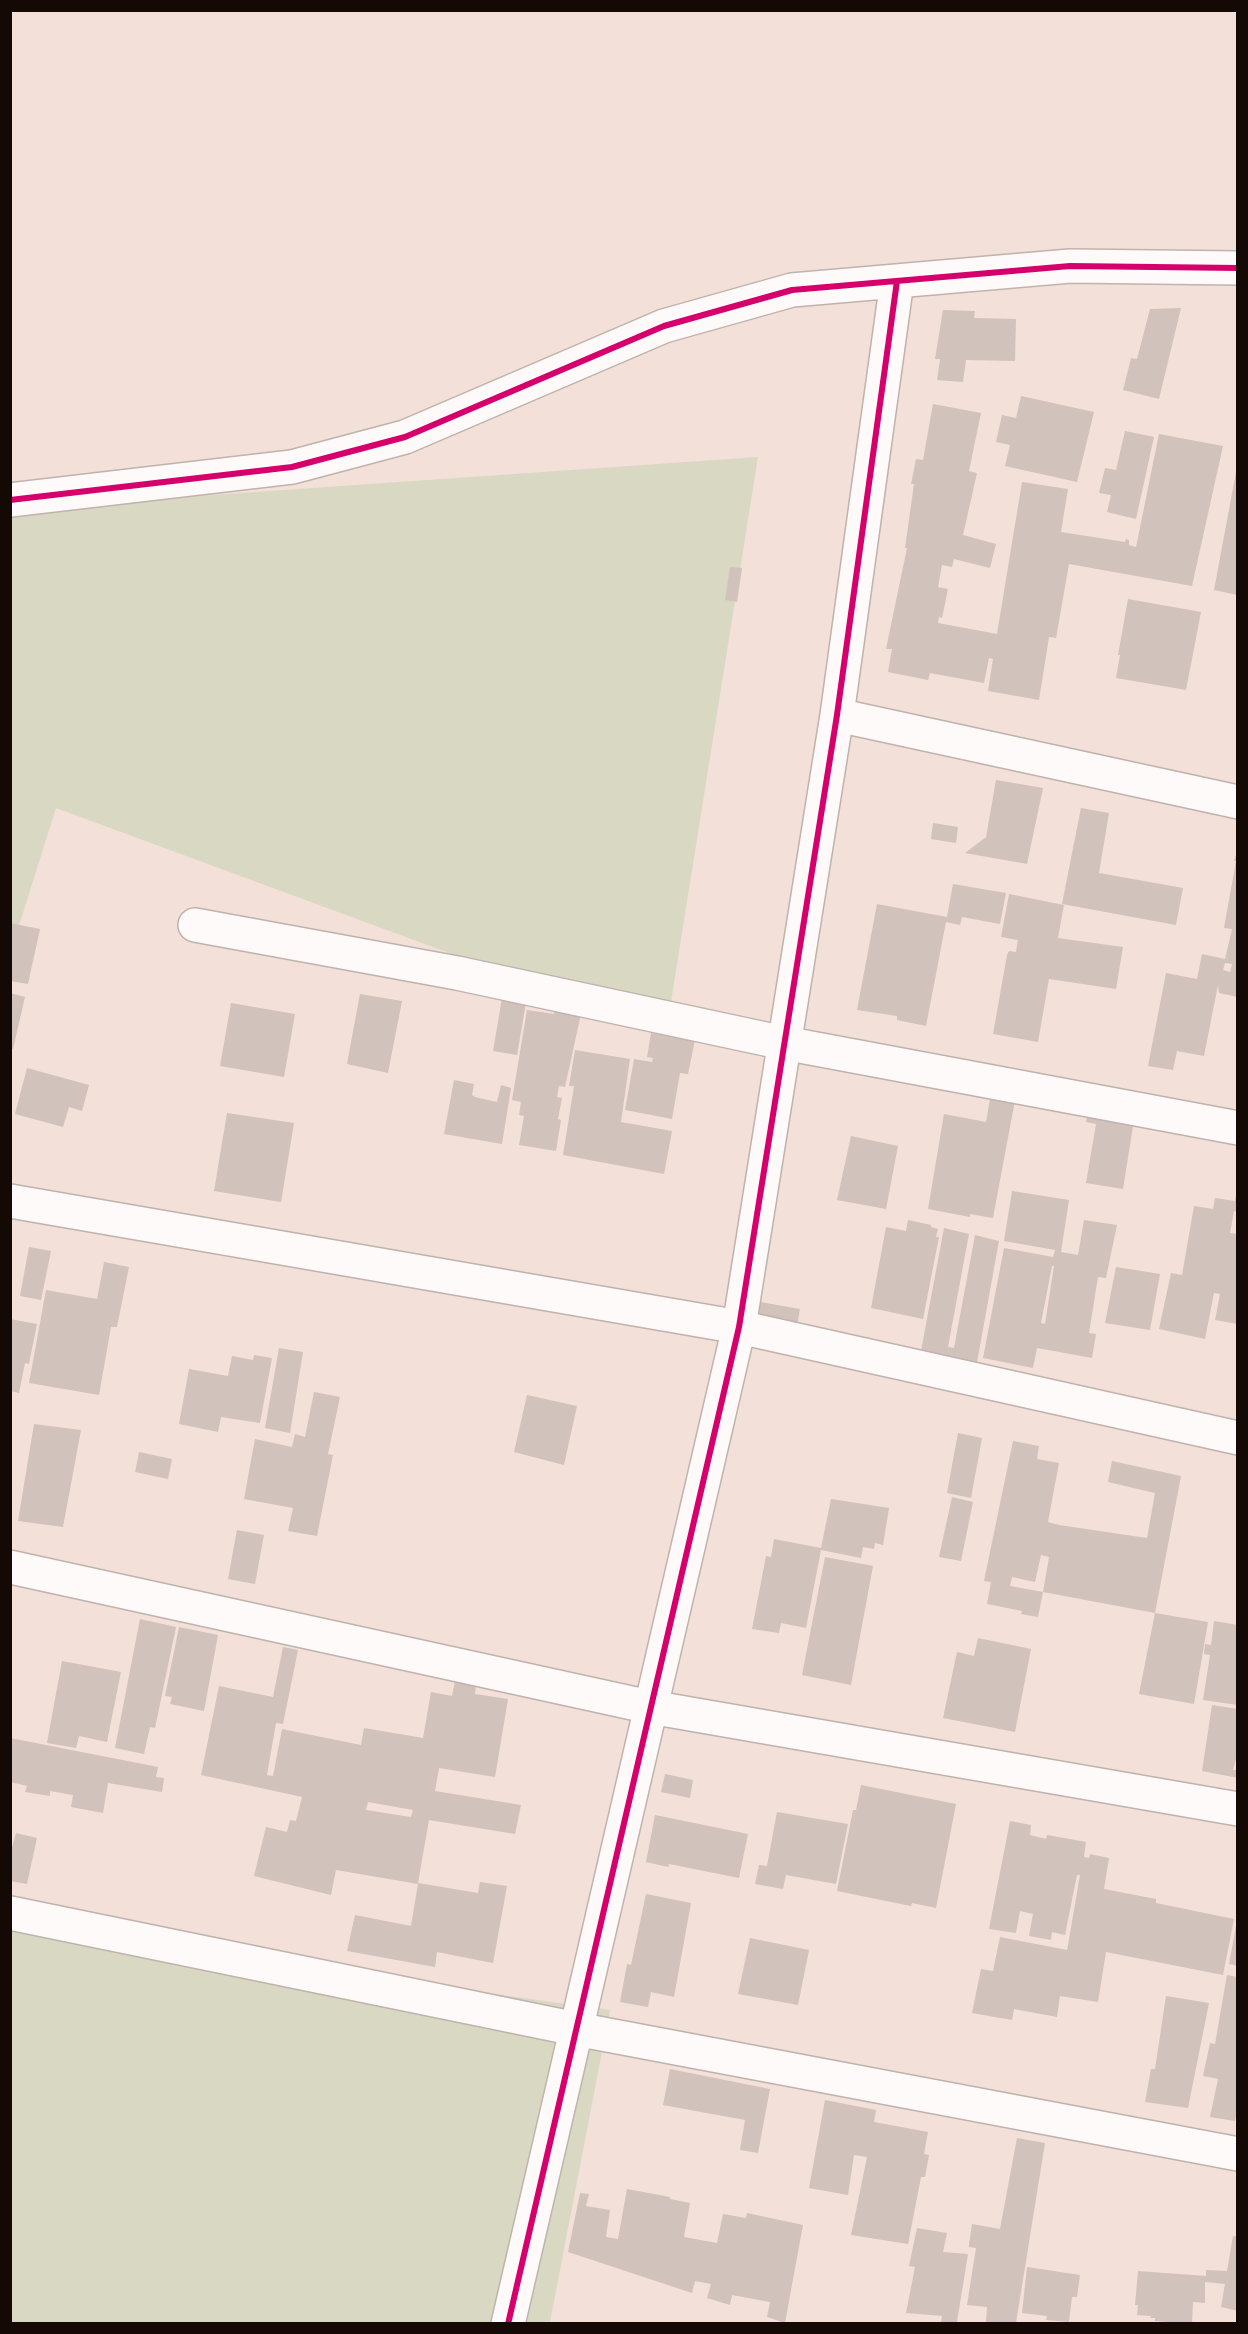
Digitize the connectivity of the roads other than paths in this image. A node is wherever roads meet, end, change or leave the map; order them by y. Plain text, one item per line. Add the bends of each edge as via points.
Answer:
1 (1238, 268) edge
2 (897, 281) junction
3 (10, 500) edge
4 (837, 715) junction
5 (1238, 802) edge
6 (195, 925) dead end
7 (784, 1042) junction
8 (1238, 1128) edge
9 (10, 1201) edge
10 (739, 1327) junction
11 (1238, 1438) edge
12 (10, 1567) edge
13 (650, 1707) junction
14 (1238, 1809) edge
15 (10, 1913) edge
16 (576, 2029) junction
17 (1238, 2154) edge
18 (508, 2324) edge

1 - 2 street via 1071,266
2 - 3 street via 792,290 664,326 405,437 292,467
2 - 4 street
4 - 5 street
4 - 7 street
6 - 7 street via 457,973
7 - 8 street
7 - 10 street
9 - 10 street
10 - 11 street
10 - 13 street
12 - 13 street
13 - 14 street
13 - 16 street
15 - 16 street
16 - 17 street
16 - 18 street

